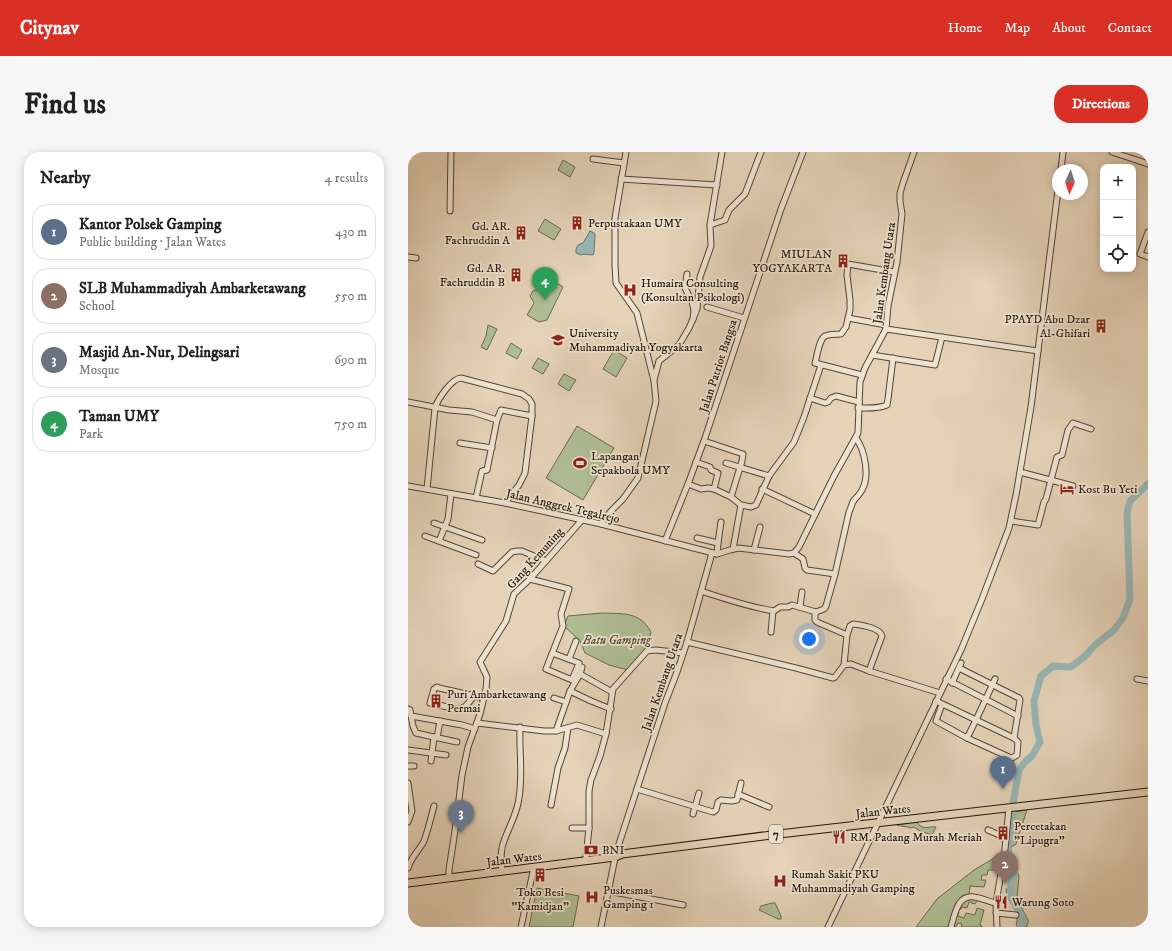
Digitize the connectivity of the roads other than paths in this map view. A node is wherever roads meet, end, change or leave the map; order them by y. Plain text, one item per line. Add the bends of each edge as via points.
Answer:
1 (452, 152) edge
2 (626, 152) edge
3 (722, 152) edge
4 (761, 152) edge
5 (803, 152) edge
6 (914, 152) edge
7 (1063, 152) edge
8 (1112, 152) edge
9 (594, 160) dead end
10 (624, 163) junction
11 (1062, 164) edge
12 (1148, 164) edge
13 (621, 179) junction
14 (717, 185) junction
15 (1057, 200) edge
16 (450, 211) dead end
17 (710, 227) junction
18 (1148, 232) edge
19 (408, 257) edge
20 (1148, 257) edge
21 (416, 258) dead end
22 (894, 272) junction
23 (687, 274) dead end
24 (707, 307) dead end
25 (744, 318) junction
26 (848, 318) junction
27 (693, 319) junction
28 (886, 327) junction
29 (942, 337) junction
30 (1038, 351) junction
31 (872, 355) junction
32 (893, 358) junction
33 (821, 365) junction
34 (862, 375) junction
35 (654, 381) junction
36 (810, 398) junction
37 (408, 402) edge
38 (859, 402) junction
39 (435, 408) junction
40 (858, 408) junction
41 (532, 416) junction
42 (497, 420) junction
43 (1090, 429) dead end
44 (856, 438) junction
45 (704, 441) junction
46 (460, 443) dead end
47 (492, 448) junction
48 (696, 462) junction
49 (726, 463) dead end
50 (740, 467) junction
51 (1020, 472) junction
52 (769, 476) junction
53 (1051, 480) junction
54 (688, 484) junction
55 (408, 486) edge
56 (1073, 486) dead end
57 (714, 489) junction
58 (762, 489) junction
59 (427, 490) junction
60 (451, 494) junction
61 (731, 497) junction
62 (476, 498) junction
63 (505, 503) junction
64 (741, 504) junction
65 (815, 514) junction
66 (582, 520) junction
67 (1011, 521) junction
68 (434, 522) dead end
69 (721, 522) dead end
70 (601, 524) junction
71 (446, 526) junction
72 (760, 526) dead end
73 (425, 536) dead end
74 (697, 538) dead end
75 (482, 540) dead end
76 (665, 541) junction
77 (439, 542) junction
78 (718, 543) junction
79 (733, 549) junction
80 (754, 550) junction
81 (794, 553) junction
82 (715, 554) junction
83 (476, 556) dead end
84 (546, 561) junction
85 (478, 564) dead end
86 (835, 574) junction
87 (530, 578) junction
88 (701, 591) junction
89 (802, 592) dead end
90 (800, 607) junction
91 (773, 611) junction
92 (816, 612) junction
93 (771, 632) dead end
94 (847, 635) junction
95 (576, 642) dead end
96 (687, 642) junction
97 (552, 653) junction
98 (683, 653) junction
99 (569, 659) junction
100 (961, 663) dead end
101 (844, 665) junction
102 (582, 667) dead end
103 (959, 668) junction
104 (869, 671) junction
105 (580, 674) junction
106 (946, 679) junction
107 (994, 679) dead end
108 (1137, 679) dead end
109 (1148, 681) edge
110 (952, 683) junction
111 (992, 685) junction
112 (570, 691) junction
113 (612, 692) junction
114 (940, 693) junction
115 (474, 696) junction
116 (484, 698) junction
117 (554, 698) dead end
118 (985, 700) junction
119 (936, 701) junction
120 (566, 702) junction
121 (942, 704) junction
122 (408, 709) edge
123 (611, 709) junction
124 (411, 716) junction
125 (1018, 716) junction
126 (976, 720) junction
127 (440, 721) junction
128 (478, 723) junction
129 (410, 725) edge
130 (520, 728) junction
131 (568, 728) junction
132 (475, 730) junction
133 (556, 731) junction
134 (606, 734) junction
135 (435, 738) junction
136 (967, 738) junction
137 (1014, 738) junction
138 (457, 742) dead end
139 (408, 750) edge
140 (431, 753) junction
141 (446, 755) dead end
142 (431, 761) dead end
143 (408, 783) edge
144 (741, 783) dead end
145 (638, 789) junction
146 (1148, 792) edge
147 (699, 793) dead end
148 (738, 794) junction
149 (551, 805) dead end
150 (434, 806) dead end
151 (695, 807) junction
152 (768, 807) dead end
153 (1010, 808) junction
154 (693, 814) dead end
155 (408, 822) edge
156 (877, 823) junction
157 (572, 828) dead end
158 (589, 828) junction
159 (988, 830) dead end
160 (1006, 838) junction
161 (618, 855) junction
162 (586, 857) junction
163 (534, 867) junction
164 (408, 868) edge
165 (502, 870) junction
166 (449, 874) junction
167 (408, 880) edge
168 (408, 883) edge
169 (608, 891) junction
170 (996, 903) junction
171 (683, 905) dead end
172 (996, 913) junction
173 (1016, 915) dead end
174 (521, 927) edge
175 (601, 927) edge
176 (828, 927) edge
177 (951, 927) edge
178 (996, 927) edge

1 - 16 street
2 - 10 street
3 - 14 street
4 - 17 street via 745,194 729,210 725,220
5 - 25 street, Jalan Patriot Bangsa
6 - 22 street, Jalan Kembang Utara via 900,193 902,214
7 - 11 street
8 - 12 street
9 - 10 street
10 - 13 street
13 - 14 street
13 - 35 street via 615,220 616,283 637,313
14 - 17 street
15 - 30 street
17 - 27 street via 711,246 700,276 697,309
18 - 20 street via 1140,254
19 - 21 street
22 - 26 street via 848,264
22 - 28 street, Jalan Kembang Utara
23 - 27 street via 685,288 692,302
24 - 25 street
25 - 45 street, Jalan Patriot Bangsa
26 - 28 street
26 - 33 street via 841,334 826,336 821,340 815,363
27 - 35 street via 680,345 660,360
28 - 29 street
28 - 31 street, Jalan Kembang Utara
29 - 30 street
29 - 32 street via 935,365
30 - 51 street
31 - 32 street
31 - 34 street, Jalan Kembang Utara
32 - 40 street via 887,405
33 - 34 street
33 - 36 street
34 - 38 street, Jalan Kembang Utara
35 - 70 street via 656,402 638,478
36 - 38 street via 825,403 835,396
36 - 52 street via 794,442
37 - 39 street
38 - 40 street, Jalan Kembang Utara
39 - 41 street via 452,382 461,378 525,395 532,404
39 - 42 street via 472,412
39 - 59 street
40 - 44 street, Jalan Kembang Utara
41 - 42 street via 501,410
41 - 63 street via 525,474
42 - 47 street
43 - 53 street via 1072,424 1062,455 1057,457
44 - 65 street, Jalan Kembang Utara
44 - 86 street via 865,462 866,474 863,489 853,502
45 - 48 street, Jalan Patriot Bangsa
45 - 50 street via 743,454
46 - 47 street
47 - 62 street via 487,470 482,472
48 - 54 street, Jalan Patriot Bangsa
48 - 57 street via 710,467 718,474
49 - 50 street
50 - 52 street
50 - 61 street
51 - 53 street
51 - 67 street
52 - 58 street
53 - 56 street
53 - 67 street via 1038,525
54 - 57 street via 701,489
54 - 76 street, Jalan Patriot Bangsa
55 - 59 street, Jalan Anggrek Tegalrejo
57 - 61 street
58 - 64 street via 754,506
58 - 65 street
59 - 60 street, Jalan Anggrek Tegalrejo
60 - 62 street, Jalan Anggrek Tegalrejo
60 - 71 street
61 - 64 street
62 - 63 street, Jalan Anggrek Tegalrejo
63 - 66 street, Jalan Anggrek Tegalrejo
64 - 79 street
65 - 81 street, Jalan Kembang Utara
66 - 70 street, Jalan Anggrek Tegalrejo
66 - 84 street, Gang Kemuning
67 - 106 street via 982,599
68 - 71 street
69 - 78 street, Jalan Kembang Utara
70 - 76 street, Jalan Anggrek Tegalrejo
71 - 75 street
71 - 77 street
72 - 80 street
73 - 77 street
74 - 78 street
76 - 82 street, Jalan Anggrek Tegalrejo
77 - 83 street
78 - 82 street, Jalan Kembang Utara
79 - 80 street
79 - 82 street
80 - 81 street
81 - 86 street via 803,559 806,569
82 - 88 street, Jalan Kembang Utara
84 - 85 street via 520,551 512,552 493,571
84 - 87 street, Gang Kemuning
86 - 92 street via 826,606
87 - 97 street via 569,589 561,614 563,626
87 - 116 street, Gang Kemuning via 514,595 506,621 480,662 487,677
88 - 91 street
88 - 96 street, Jalan Kembang Utara
89 - 90 street
90 - 91 street via 791,605
90 - 92 street
91 - 93 street
92 - 94 street via 817,622
94 - 101 street
94 - 104 street via 853,624 882,633
95 - 99 street
96 - 98 street, Jalan Kembang Utara
96 - 101 street via 833,678
97 - 99 street
97 - 99 street via 546,669 572,680 579,663
98 - 113 street via 647,651
98 - 145 street, Jalan Kembang Utara
100 - 103 street
101 - 104 street via 851,664
102 - 105 street
103 - 110 street
103 - 111 street
104 - 114 street
105 - 112 street
105 - 113 street
106 - 110 street
106 - 114 street
107 - 111 street
108 - 109 street
110 - 118 street
111 - 118 street
111 - 125 street via 1019,698
112 - 120 street
112 - 123 street
113 - 123 street
114 - 119 street
115 - 115 street via 461,709 430,703 434,689 438,687
115 - 116 street
116 - 128 street, Gang Kemuning
117 - 120 street
118 - 125 street
118 - 126 street
119 - 121 street
119 - 156 street
120 - 133 street
121 - 126 street
121 - 136 street via 936,721
122 - 124 street
123 - 134 street
124 - 127 street
124 - 129 street
125 - 137 street
126 - 136 street
126 - 137 street
127 - 132 street
127 - 135 street
128 - 130 street
128 - 132 street, Gang Kemuning
129 - 135 street via 417,734
130 - 133 street
130 - 165 street via 520,798 503,843
131 - 133 street
131 - 134 street via 577,725
131 - 149 street
132 - 166 street, Gang Kemuning via 468,747 462,775
134 - 158 street via 588,791
135 - 138 street
135 - 140 street
136 - 137 street via 1009,758 1017,754 1018,742
139 - 140 street
140 - 141 street
140 - 142 street
143 - 155 street via 412,811
144 - 148 street
145 - 151 street
145 - 161 street, Jalan Kembang Utara
146 - 153 highway, Jalan Wates / 7
147 - 151 street
148 - 151 street via 736,800 720,800 715,812
148 - 152 street
150 - 164 street via 424,840
151 - 154 street
153 - 156 highway, Jalan Wates / 7
153 - 160 street
156 - 161 highway, Jalan Wates / 7
156 - 176 street
157 - 158 street
158 - 162 street
159 - 160 street
160 - 170 street
161 - 162 highway, Jalan Wates / 7
161 - 163 highway, Jalan Wates / 7
161 - 169 street, Jalan Kembang Utara
162 - 165 highway, Jalan Wates / 7
163 - 165 highway, Jalan Wates / 7
163 - 174 street
165 - 166 highway, Jalan Wates / 7
165 - 168 highway, Jalan Wates / 7
166 - 167 highway, Jalan Wates / 7
169 - 171 street
169 - 175 street, Jalan Kembang Utara
170 - 172 street
170 - 177 street via 975,897 965,898 958,904
172 - 173 street
172 - 178 street

